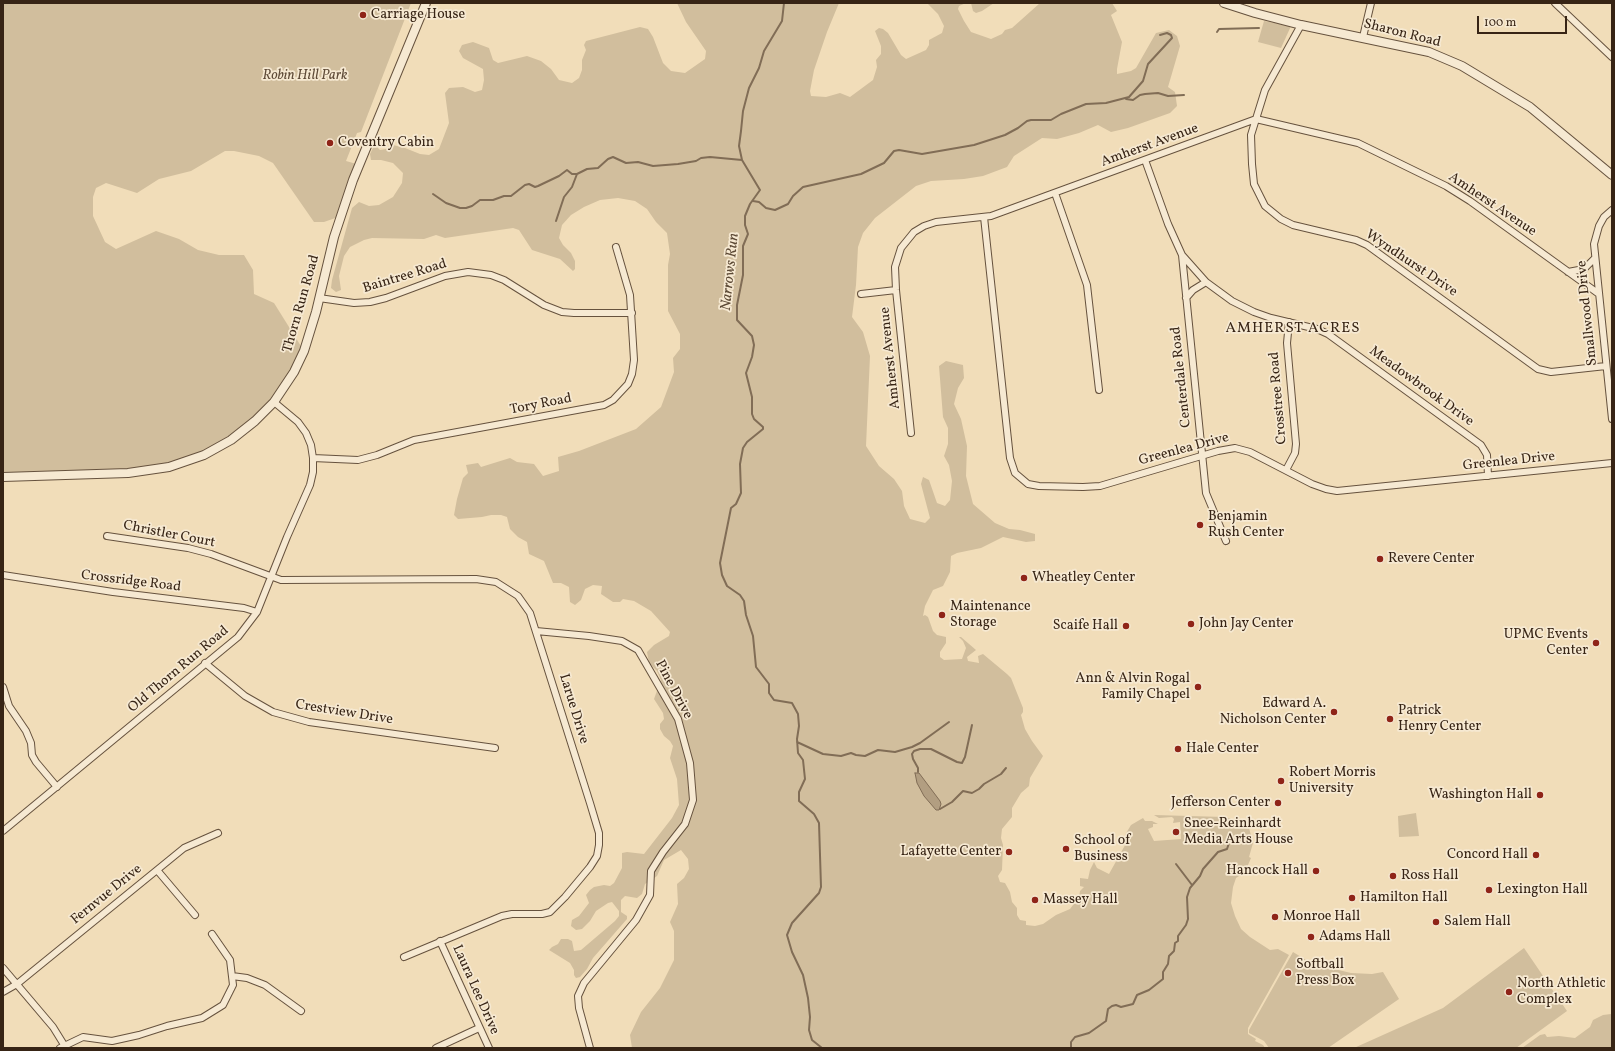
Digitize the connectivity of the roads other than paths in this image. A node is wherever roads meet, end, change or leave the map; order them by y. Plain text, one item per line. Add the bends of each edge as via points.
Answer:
1 (426, 3) edge
2 (1224, 3) edge
3 (1371, 3) edge
4 (1555, 3) edge
5 (1302, 24) junction
6 (1363, 37) junction
7 (1612, 57) edge
8 (1256, 119) junction
9 (1145, 160) junction
10 (1612, 175) edge
11 (1055, 193) junction
12 (1612, 210) edge
13 (984, 217) junction
14 (616, 247) dead end
15 (1182, 255) junction
16 (1595, 258) junction
17 (1568, 272) junction
18 (1206, 282) junction
19 (896, 290) junction
20 (861, 294) dead end
21 (1599, 294) junction
22 (319, 298) junction
23 (1186, 298) junction
24 (632, 313) junction
25 (1288, 322) junction
26 (1606, 366) junction
27 (1099, 390) dead end
28 (274, 402) junction
29 (1612, 419) edge
30 (911, 433) dead end
31 (1202, 456) junction
32 (313, 458) junction
33 (1612, 463) edge
34 (1286, 470) junction
35 (1488, 476) junction
36 (3, 477) edge
37 (107, 536) dead end
38 (1226, 541) dead end
39 (3, 575) edge
40 (271, 576) junction
41 (257, 612) junction
42 (536, 631) junction
43 (205, 664) junction
44 (3, 687) edge
45 (495, 748) dead end
46 (57, 787) junction
47 (3, 831) edge
48 (218, 833) dead end
49 (158, 870) junction
50 (195, 916) dead end
51 (212, 934) dead end
52 (440, 941) junction
53 (404, 957) dead end
54 (3, 968) edge
55 (232, 976) junction
56 (17, 984) junction
57 (3, 992) edge
58 (301, 1011) dead end
59 (479, 1028) junction
60 (63, 1047) edge
61 (436, 1048) edge
62 (488, 1048) edge
63 (590, 1048) edge

1 - 22 street, Thorn Run Road via 353,180 334,237
2 - 5 street, Sharon Road via 1255,14
3 - 6 street
4 - 7 street
5 - 6 street, Sharon Road
5 - 8 street, Wyndhurst Drive via 1265,90
6 - 10 street, Sharon Road via 1429,52 1462,66 1530,107
8 - 9 street, Amherst Avenue
8 - 17 street, Amherst Avenue via 1345,139 1370,148 1453,190
8 - 26 street, Wyndhurst Drive via 1251,139 1254,184 1266,206 1281,219 1293,225 1367,245 1538,368 1551,372
9 - 11 street, Amherst Avenue
9 - 15 street, Meadowbrook Drive
11 - 13 street, Amherst Avenue
11 - 27 street via 1088,285
12 - 16 street, Smallwood Drive via 1597,231 1594,244
13 - 19 street, Amherst Avenue via 936,222 914,232 901,248 896,261
13 - 31 street, Greenlea Drive via 1010,458 1018,477 1028,484 1039,486 1094,487
14 - 24 street, Tory Road via 630,295
15 - 18 street, Meadowbrook Drive
15 - 23 street, Centerdale Road
16 - 17 street via 1584,269
16 - 21 street, Smallwood Drive
17 - 21 street, Amherst Avenue
18 - 23 street
18 - 25 street, Meadowbrook Drive via 1247,309
19 - 20 street
19 - 30 street, Amherst Avenue
21 - 26 street, Smallwood Drive
22 - 24 street, Baintree Road via 354,303 370,302 445,276 468,272 491,275 504,280 544,305 562,312
22 - 28 street, Thorn Run Road via 304,351 294,372
23 - 31 street, Centerdale Road
24 - 32 street, Tory Road via 632,374 621,392 604,405 414,440 358,460
25 - 34 street, Crosstree Road via 1287,343 1296,444 1295,453
25 - 35 street, Meadowbrook Drive via 1325,332 1478,442 1484,448
26 - 29 street, Smallwood Drive
28 - 32 street, Old Thorn Run Road via 298,422 306,433
28 - 36 street, Thorn Run Road via 231,440 204,455 169,467 128,473
31 - 34 street, Greenlea Drive via 1229,448 1240,448
31 - 38 street, Centerdale Road via 1206,493
32 - 40 street, Old Thorn Run Road via 310,485
33 - 35 street, Greenlea Drive
34 - 35 street, Greenlea Drive via 1319,487 1337,491
37 - 40 street, Christler Court via 188,548
39 - 41 street, Crossridge Road via 244,608
40 - 41 street, Old Thorn Run Road
40 - 42 street, Larue Drive via 281,580 476,579 496,582 518,596 530,613
41 - 43 street, Old Thorn Run Road via 238,637
42 - 52 street, Larue Drive via 594,816 599,839 597,856 550,912 502,916
42 - 63 street, Pine Drive via 622,641 638,650 678,719 690,763 693,800 685,824 651,871 650,895 636,920 580,990 578,1002
43 - 45 street, Crestview Drive via 245,696 273,712 309,722
43 - 46 street, Old Thorn Run Road
44 - 46 street via 9,706 26,731 32,755
46 - 47 street, Old Thorn Run Road
48 - 49 street, Fernvue Drive via 184,848
49 - 50 street
49 - 56 street, Fernvue Drive
51 - 55 street via 230,960
52 - 53 street, Larue Drive
52 - 59 street, Laura Lee Drive
54 - 56 street
55 - 58 street via 247,978 265,985
55 - 60 street via 233,985 223,1005 202,1018 112,1041 83,1037
56 - 57 street, Fernvue Drive
56 - 60 street via 53,1027
59 - 61 street
59 - 62 street, Laura Lee Drive

